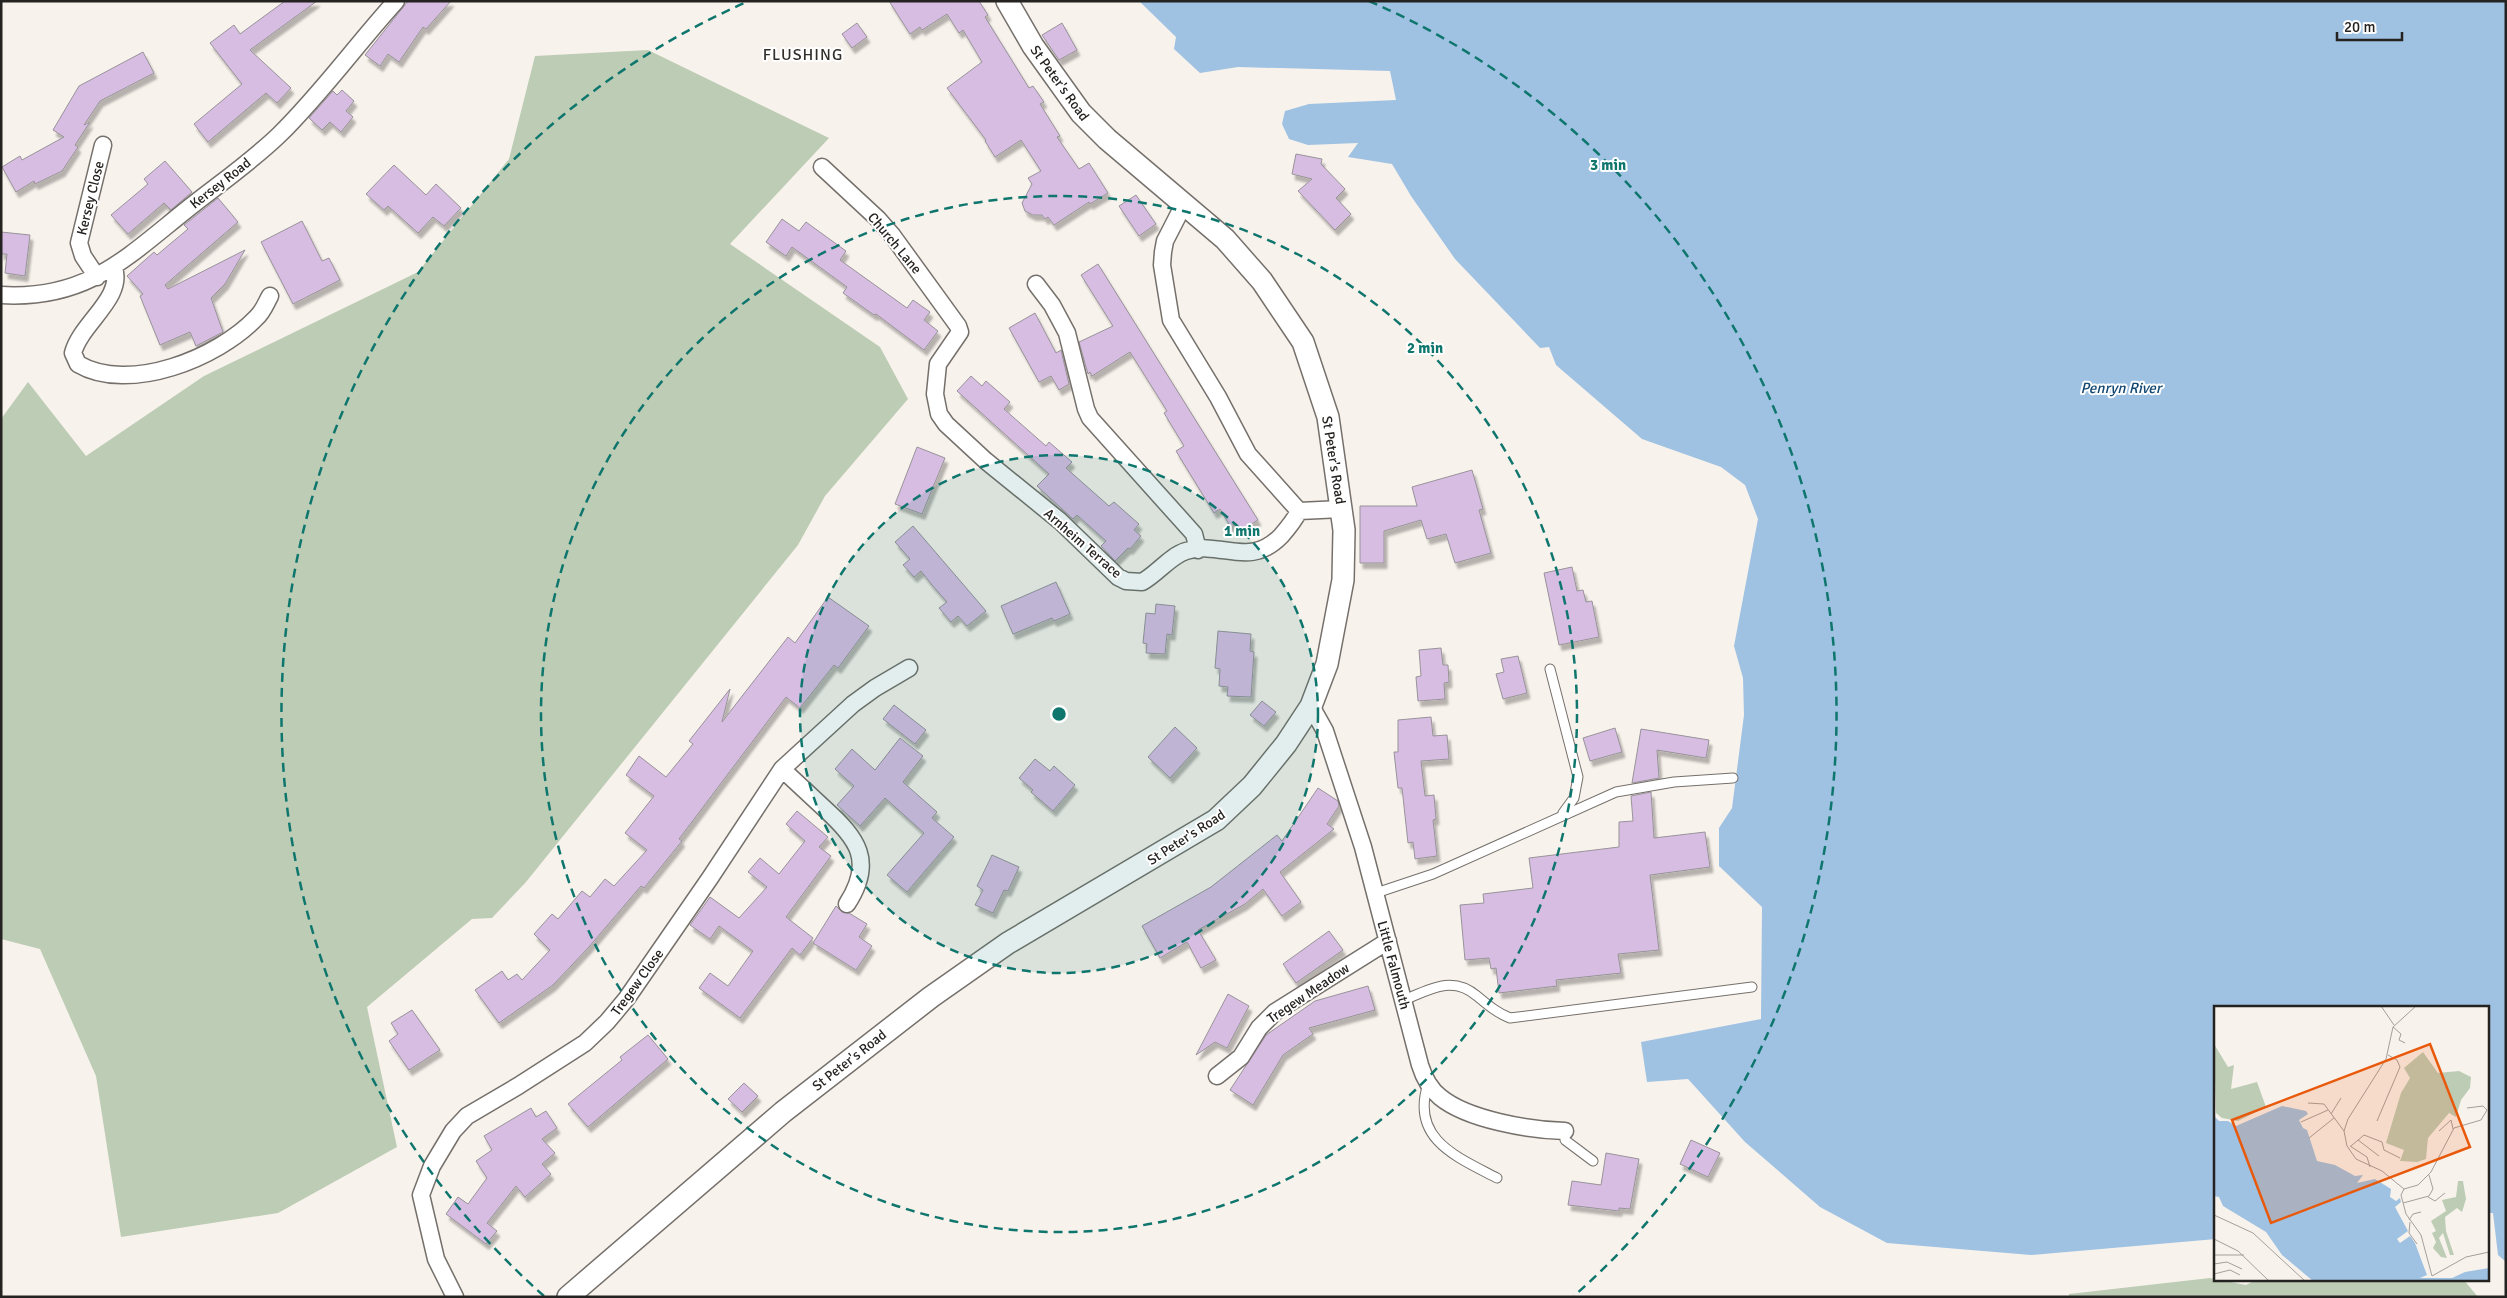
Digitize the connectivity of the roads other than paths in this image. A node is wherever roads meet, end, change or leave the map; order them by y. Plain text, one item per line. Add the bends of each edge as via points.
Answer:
1 (396, 1) edge
2 (1007, 1) edge
3 (104, 145) dead end
4 (822, 167) dead end
5 (1184, 204) junction
6 (114, 268) junction
7 (97, 277) junction
8 (1036, 284) dead end
9 (1, 295) edge
10 (270, 296) dead end
11 (958, 326) joint
12 (1342, 509) junction
13 (1299, 511) junction
14 (1198, 550) junction
15 (909, 668) dead end
16 (1550, 669) dead end
17 (1311, 706) junction
18 (782, 770) junction
19 (1733, 778) dead end
20 (1561, 815) junction
21 (1376, 893) junction
22 (847, 904) dead end
23 (1388, 941) junction
24 (1752, 987) dead end
25 (1404, 1000) junction
26 (1217, 1076) dead end
27 (1428, 1084) junction
28 (1565, 1131) joint
29 (1593, 1161) dead end
30 (1497, 1178) dead end
31 (455, 1297) edge
32 (568, 1297) edge

1 - 6 street, Kersey Road via 278,136
2 - 5 street, St Peter's Road via 1033,46 1080,113
3 - 7 street, Kersey Close via 79,243 83,256
4 - 11 street, Church Lane via 883,224
5 - 12 street, St Peter's Road via 1212,226 1262,281 1303,342 1328,416
5 - 13 street via 1163,252 1162,265 1171,320 1248,454
6 - 7 street, Kersey Road
6 - 10 street via 117,276 115,289 82,333 73,353 78,364 99,372 143,374 202,356 225,344 256,319
7 - 9 street, Kersey Road via 52,292
8 - 14 street via 1067,333 1090,418 1194,534
11 - 14 street, Arnheim Terrace via 960,332 941,358 936,380 936,404 946,424 1007,480 1060,521 1118,577 1142,582 1180,554
12 - 13 street
12 - 17 street, St Peter's Road via 1344,552 1339,611 1327,664
13 - 14 street, Arnheim Terrace via 1290,526 1263,550 1245,554
15 - 18 street, Tregew Close via 854,704
16 - 20 lane via 1578,776 1574,798
17 - 21 street, Little Falmouth via 1325,731 1336,762
17 - 32 street, St Peter's Road via 1268,767 1216,820 1008,943 931,997 783,1112
18 - 22 street via 848,830 858,846 859,877
18 - 31 street, Tregew Close via 627,998 607,1022 584,1043 466,1116 453,1131 432,1166 421,1195 436,1258
19 - 20 lane via 1630,788
20 - 21 lane via 1434,874
21 - 23 street, Little Falmouth
23 - 25 street, Little Falmouth
23 - 26 street, Tregew Meadow via 1275,1012 1259,1028 1241,1057
24 - 25 lane via 1510,1018 1498,1014 1475,994 1451,983 1438,985
25 - 27 street, Little Falmouth via 1420,1066
27 - 28 street, Little Falmouth via 1440,1097 1480,1116
27 - 30 lane via 1423,1100 1428,1126 1434,1137 1455,1156
28 - 29 lane via 1565,1140

